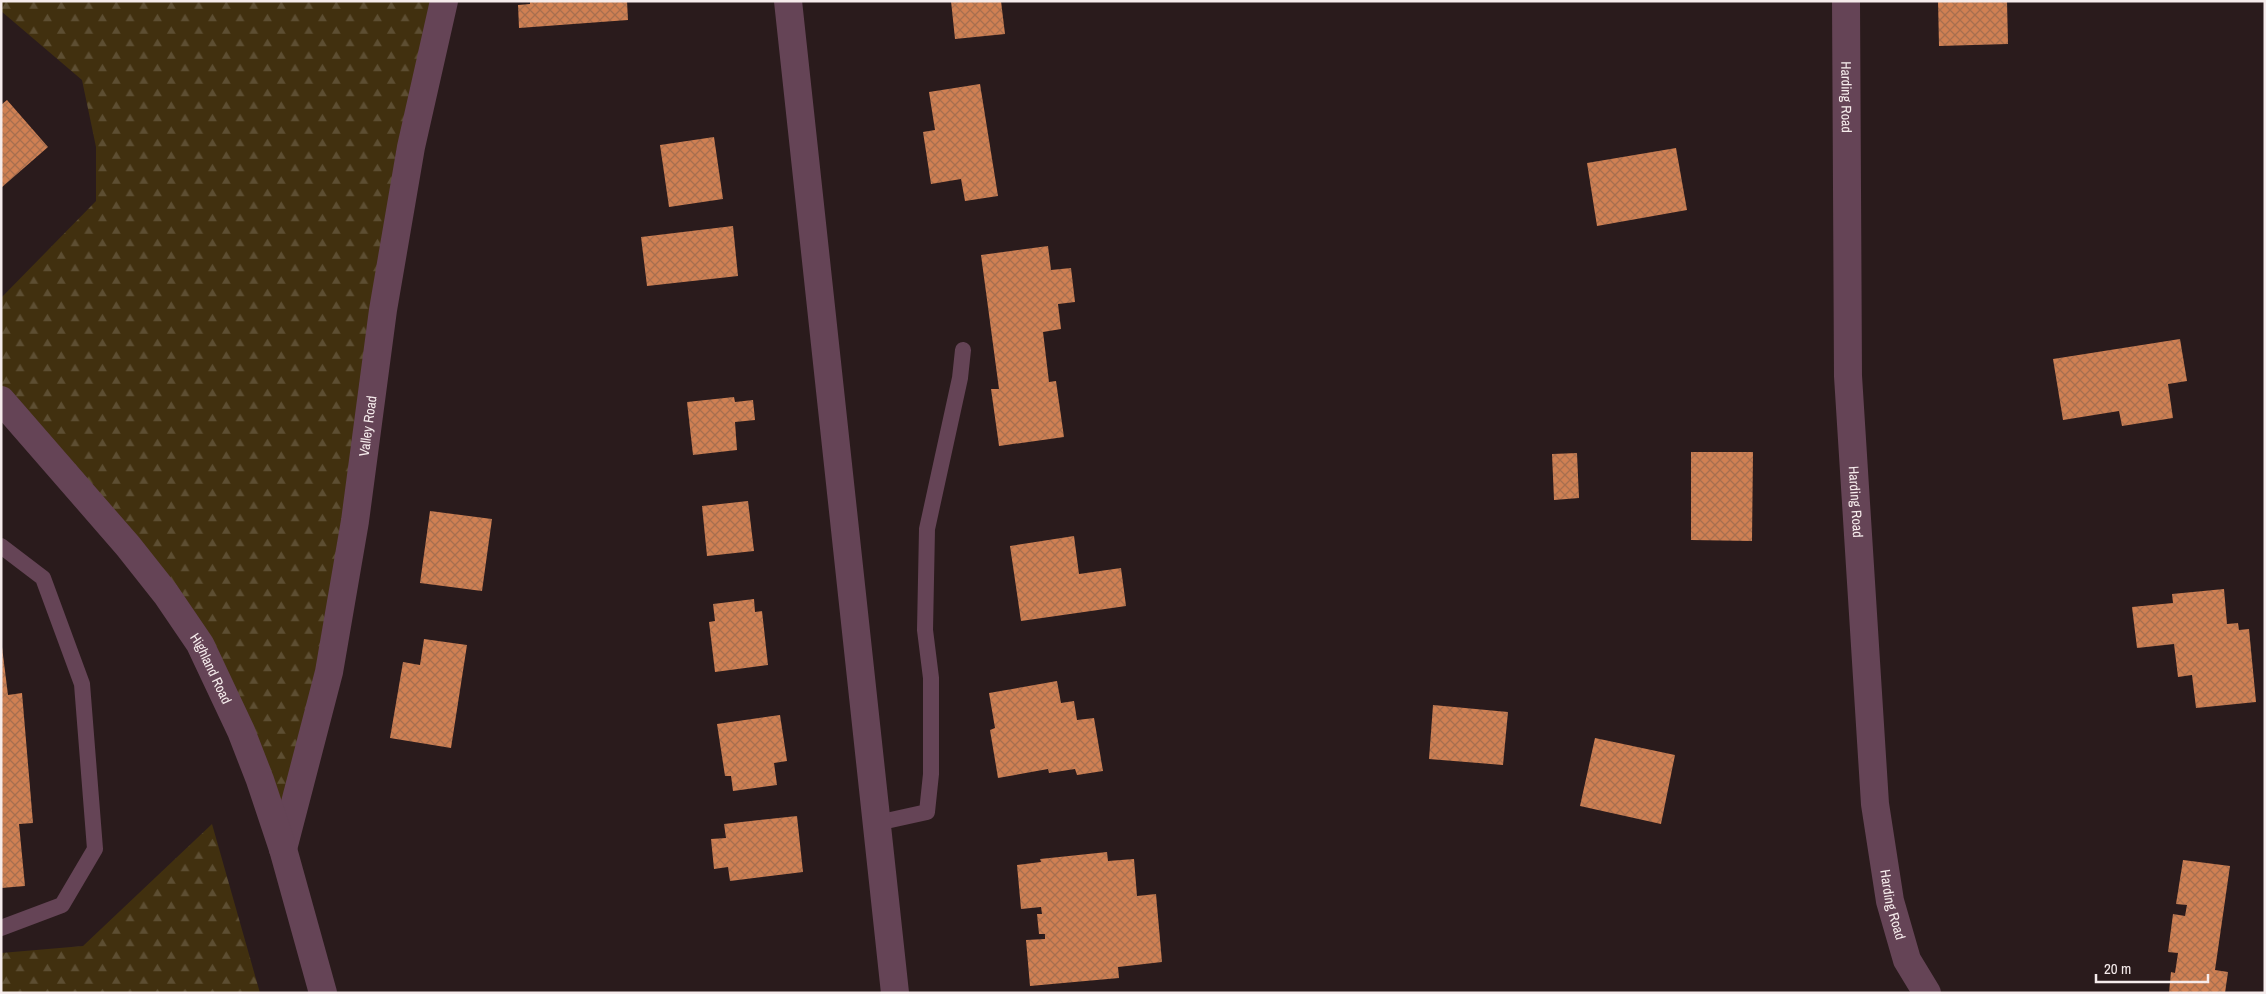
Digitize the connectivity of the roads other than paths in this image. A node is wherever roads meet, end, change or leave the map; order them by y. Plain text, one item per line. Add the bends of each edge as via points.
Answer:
1 (444, 1) edge
2 (788, 1) edge
3 (1846, 1) edge
4 (963, 350) dead end
5 (1, 400) edge
6 (1, 546) edge
7 (877, 823) junction
8 (283, 849) junction
9 (1, 928) edge
10 (323, 993) edge
11 (895, 993) edge
12 (1927, 993) edge

1 - 8 street, Valley Road via 411,147 383,310 355,521 330,672
2 - 7 street
3 - 12 street, Harding Road via 1848,385 1875,804 1890,901 1906,960
4 - 7 lane via 960,378 927,529 925,630 931,688 931,774 927,812
5 - 8 street, Highland Road via 128,546 200,644 241,731
6 - 9 lane via 43,578 82,684 95,849 62,905
7 - 11 street
8 - 10 street, Highland Road

